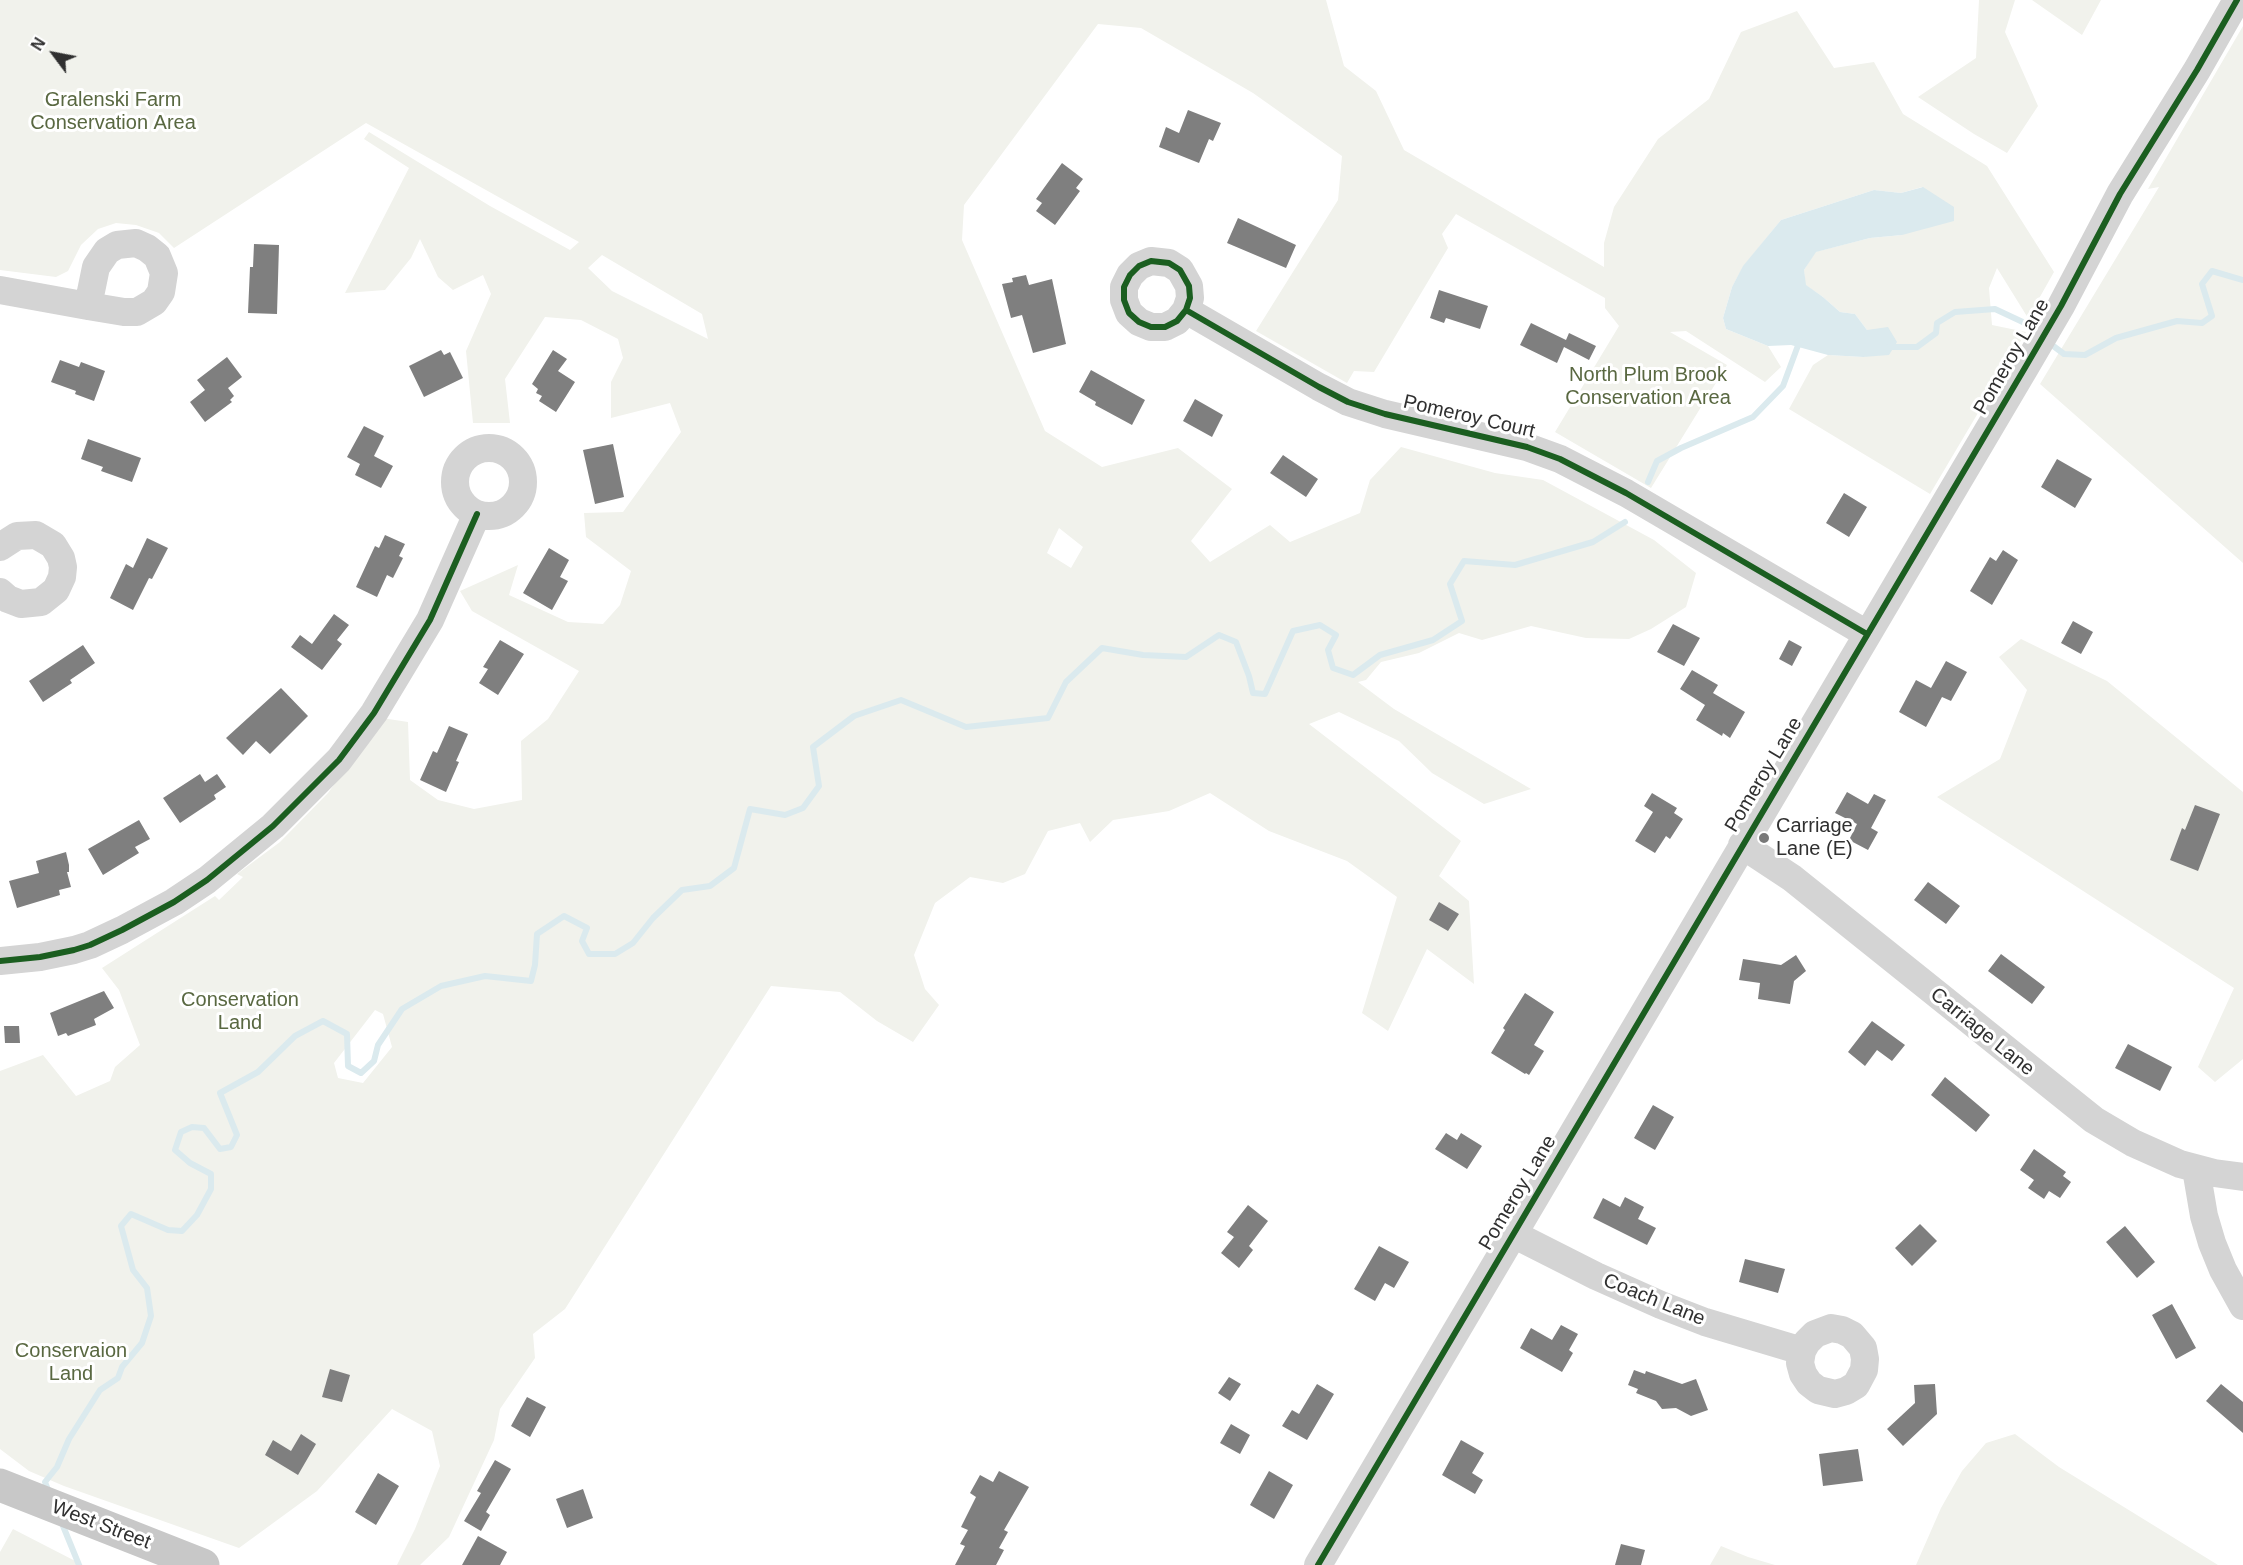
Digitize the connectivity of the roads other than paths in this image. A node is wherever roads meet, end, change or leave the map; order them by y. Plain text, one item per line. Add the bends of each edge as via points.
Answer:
1 (2237, 0) edge
2 (0, 290) edge
3 (88, 306) dead end
4 (1186, 310) dead end
5 (477, 514) dead end
6 (0, 547) edge
7 (0, 592) edge
8 (1867, 634) junction
9 (1742, 845) junction
10 (0, 961) edge
11 (2196, 1169) junction
12 (2243, 1177) edge
13 (1513, 1234) junction
14 (2243, 1306) edge
15 (1802, 1351) dead end
16 (0, 1485) edge
17 (203, 1565) edge
18 (1318, 1565) edge

1 - 8 street, Pomeroy Lane via 2120,194 2043,336
2 - 3 street
4 - 8 street, Pomeroy Court via 1348,402 1527,447 1560,459 1626,493
5 - 10 street via 430,620 380,704 339,760 273,826 199,886 123,930 74,950
6 - 7 street via 17,536 36,535 57,549 63,567 59,586 41,602 21,604
8 - 9 street, Pomeroy Lane
9 - 11 street, Carriage Lane via 1792,879 2094,1120 2140,1147
9 - 13 street, Pomeroy Lane
11 - 12 street, Carriage Lane
11 - 14 street via 2212,1243
13 - 15 street, Coach Lane via 1661,1305
13 - 18 street, Pomeroy Lane
16 - 17 main road, West Street

